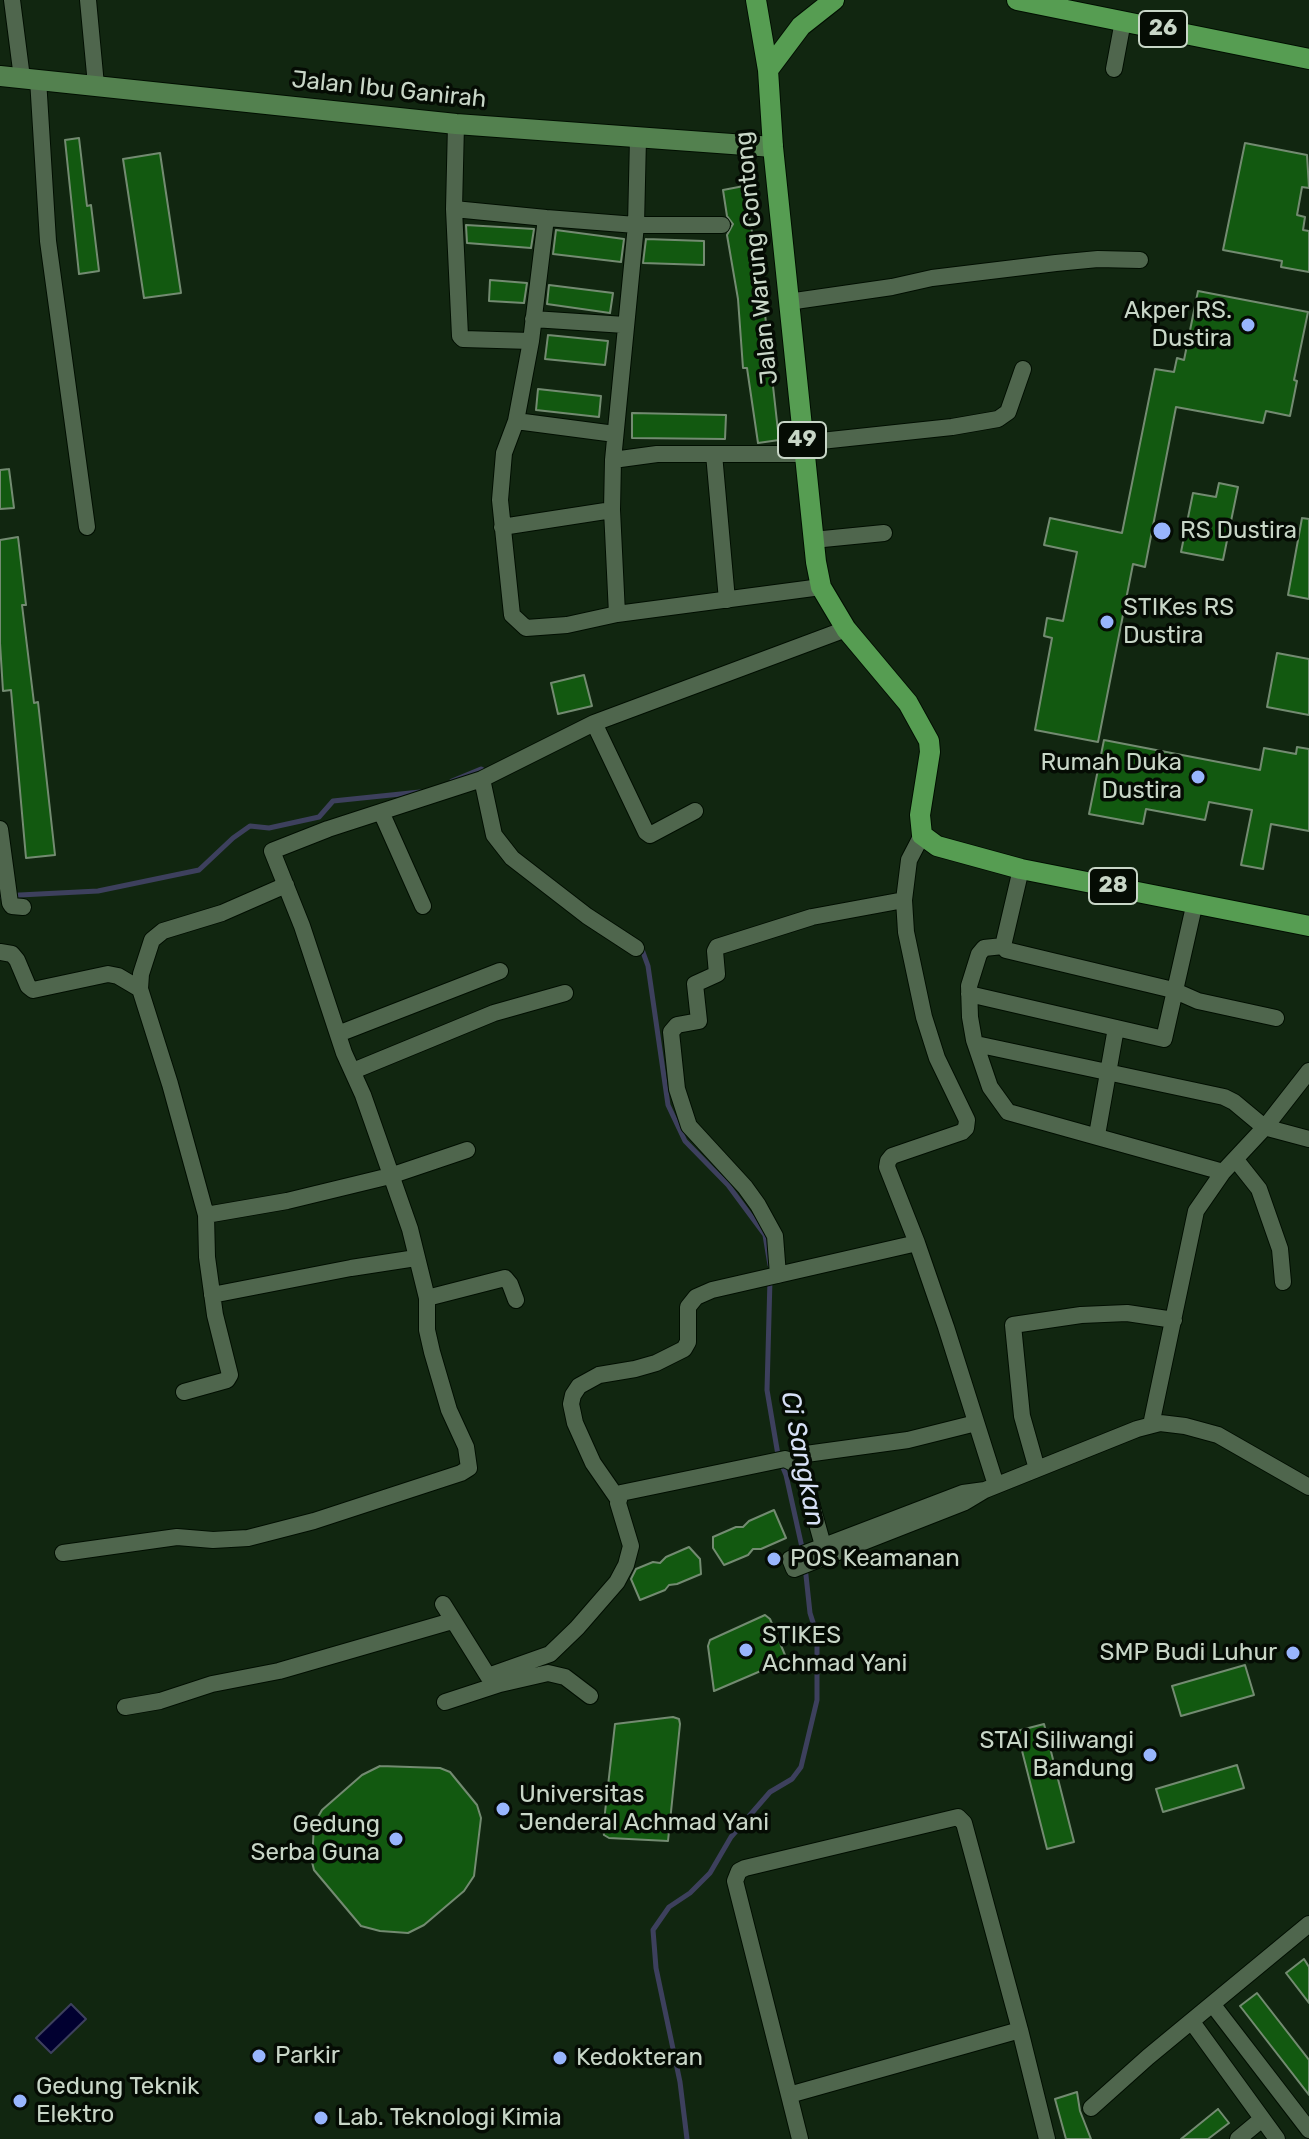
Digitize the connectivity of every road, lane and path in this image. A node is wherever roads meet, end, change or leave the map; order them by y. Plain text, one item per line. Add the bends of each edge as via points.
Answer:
1 (12, 0) edge
2 (88, 0) edge
3 (756, 0) edge
4 (834, 0) edge
5 (1017, 0) edge
6 (1123, 21) junction
7 (1309, 59) edge
8 (1114, 69) dead end
9 (768, 70) junction
10 (0, 76) edge
11 (30, 78) junction
12 (96, 85) junction
13 (456, 124) junction
14 (638, 138) junction
15 (773, 147) junction
16 (454, 209) junction
17 (546, 218) junction
18 (636, 225) junction
19 (722, 225) dead end
20 (1140, 260) dead end
21 (788, 302) junction
22 (533, 319) junction
23 (625, 325) junction
24 (531, 341) junction
25 (1023, 369) dead end
26 (516, 421) junction
27 (615, 434) junction
28 (803, 449) junction
29 (714, 454) junction
30 (613, 460) junction
31 (612, 510) junction
32 (87, 527) dead end
33 (502, 527) junction
34 (884, 533) dead end
35 (813, 540) junction
36 (821, 587) junction
37 (727, 600) junction
38 (617, 614) junction
39 (846, 629) junction
40 (594, 723) junction
41 (482, 779) junction
42 (695, 811) dead end
43 (382, 814) junction
44 (0, 829) edge
45 (922, 835) junction
46 (1021, 869) junction
47 (286, 885) junction
48 (13, 899) dead end
49 (904, 900) junction
50 (1195, 902) junction
51 (423, 906) dead end
52 (1309, 926) edge
53 (1003, 946) junction
54 (636, 948) dead end
55 (0, 952) edge
56 (500, 971) dead end
57 (140, 989) junction
58 (1173, 990) junction
59 (565, 993) dead end
60 (969, 994) junction
61 (1276, 1018) dead end
62 (1116, 1028) junction
63 (338, 1034) junction
64 (976, 1044) junction
65 (353, 1071) junction
66 (1309, 1071) edge
67 (1109, 1073) junction
68 (1264, 1127) junction
69 (1097, 1135) junction
70 (1309, 1139) edge
71 (467, 1150) dead end
72 (1236, 1160) junction
73 (1223, 1172) junction
74 (390, 1176) junction
75 (206, 1215) junction
76 (917, 1243) junction
77 (416, 1258) junction
78 (772, 1277) junction
79 (1283, 1282) dead end
80 (212, 1295) junction
81 (427, 1298) junction
82 (516, 1300) dead end
83 (1174, 1320) junction
84 (184, 1392) dead end
85 (976, 1423) junction
86 (1151, 1425) junction
87 (786, 1461) junction
88 (1037, 1469) junction
89 (1309, 1487) edge
90 (990, 1488) junction
91 (618, 1499) junction
92 (822, 1552) junction
93 (63, 1553) dead end
94 (795, 1563) dead end
95 (443, 1604) dead end
96 (452, 1621) junction
97 (590, 1696) dead end
98 (445, 1702) dead end
99 (125, 1707) dead end
100 (1308, 1927) edge
101 (1213, 2005) junction
102 (1192, 2022) junction
103 (1020, 2030) junction
104 (789, 2095) junction
105 (1091, 2108) dead end
106 (1262, 2119) junction
107 (1309, 2130) edge
108 (800, 2139) edge
109 (1047, 2139) edge
110 (1238, 2139) edge
111 (1277, 2139) edge

1 - 11 street
2 - 12 street
3 - 9 main road, Jalan Warung Contong / 49
4 - 9 main road via 801,26
5 - 6 main road, 26
6 - 7 main road, 26
6 - 8 street
9 - 15 main road, Jalan Warung Contong / 49
10 - 11 main road, Jalan Ibu Ganirah
11 - 12 main road, Jalan Ibu Ganirah
11 - 32 street
12 - 13 main road, Jalan Ibu Ganirah
13 - 14 main road, Jalan Ibu Ganirah
13 - 16 street
14 - 15 main road, Jalan Ibu Ganirah
14 - 18 street
15 - 21 main road, Jalan Warung Contong / 49
16 - 17 street
16 - 24 street via 460,336
17 - 18 street
17 - 22 street
18 - 19 street
18 - 23 street
20 - 21 street via 1056,263
21 - 28 main road, Jalan Warung Contong / 49
22 - 23 street
22 - 24 street
23 - 27 street
24 - 26 street
25 - 28 street via 1008,412 998,419
26 - 27 street
26 - 33 street via 501,475
27 - 30 street
28 - 29 street
28 - 35 main road, Jalan Warung Contong / 49
29 - 30 street
29 - 37 street
30 - 31 street
31 - 33 street
31 - 38 street
33 - 38 street via 512,615 518,624 567,625
34 - 35 street
35 - 36 main road, Jalan Warung Contong / 49
36 - 37 street
36 - 39 main road, Jalan Warung Contong / 49
37 - 38 street
39 - 40 street
39 - 45 main road, Jalan Warung Contong / 49 via 912,710 929,741
40 - 41 street
40 - 42 street via 646,832 650,835
41 - 43 street
41 - 54 street via 494,835 512,858
43 - 47 street via 272,851
43 - 51 street
44 - 48 street
45 - 46 main road, 28 via 937,846
45 - 49 street via 909,860
46 - 50 main road, 28
46 - 53 street
47 - 57 street via 163,931 152,940
47 - 63 street
49 - 76 street via 924,1017 967,1120 962,1132 888,1161
49 - 78 street via 812,917 717,947 716,975 695,984 700,1021 677,1025 671,1032 677,1089 689,1126 758,1205 775,1236
50 - 52 main road, 28
50 - 58 street
53 - 58 street
53 - 60 street via 981,951
55 - 57 street via 12,954 33,990 108,974
56 - 63 street
57 - 75 street
58 - 61 street via 1198,1001
58 - 62 street via 1164,1039
59 - 65 street via 494,1013
60 - 62 street
60 - 64 street
62 - 67 street
63 - 65 street
64 - 67 street
64 - 69 street via 990,1087 1008,1112
65 - 74 street
66 - 68 street
67 - 68 street via 1229,1099
67 - 69 street
68 - 70 street
68 - 72 street
69 - 73 street
71 - 74 street
72 - 73 street
72 - 79 street via 1259,1189 1280,1249
73 - 83 street via 1196,1211
74 - 75 street
74 - 77 street
75 - 80 street
76 - 78 street
76 - 85 street
77 - 80 street
77 - 81 street
78 - 91 street via 696,1297 688,1307 684,1349 579,1386 571,1404 575,1423
80 - 84 street via 230,1375
81 - 82 street via 505,1278
81 - 93 street via 432,1352 466,1447 467,1470 248,1538 177,1537
83 - 86 street
83 - 88 street via 1127,1313 1014,1323 1022,1416
85 - 87 street
85 - 90 street
86 - 88 street
86 - 89 street via 1173,1423 1218,1435
87 - 91 street via 624,1491
87 - 92 street via 803,1474
88 - 90 street
90 - 92 street via 965,1502
91 - 96 street via 631,1546 626,1565 617,1582 550,1654 488,1676
92 - 94 street
95 - 96 street
96 - 99 street via 279,1671
97 - 98 street via 565,1677 548,1673
100 - 101 street
101 - 102 street
101 - 107 street
102 - 105 street
102 - 106 street
103 - 104 street
103 - 104 street via 961,1819 745,1868 735,1881
103 - 109 street
104 - 108 street
106 - 110 street
106 - 111 street

